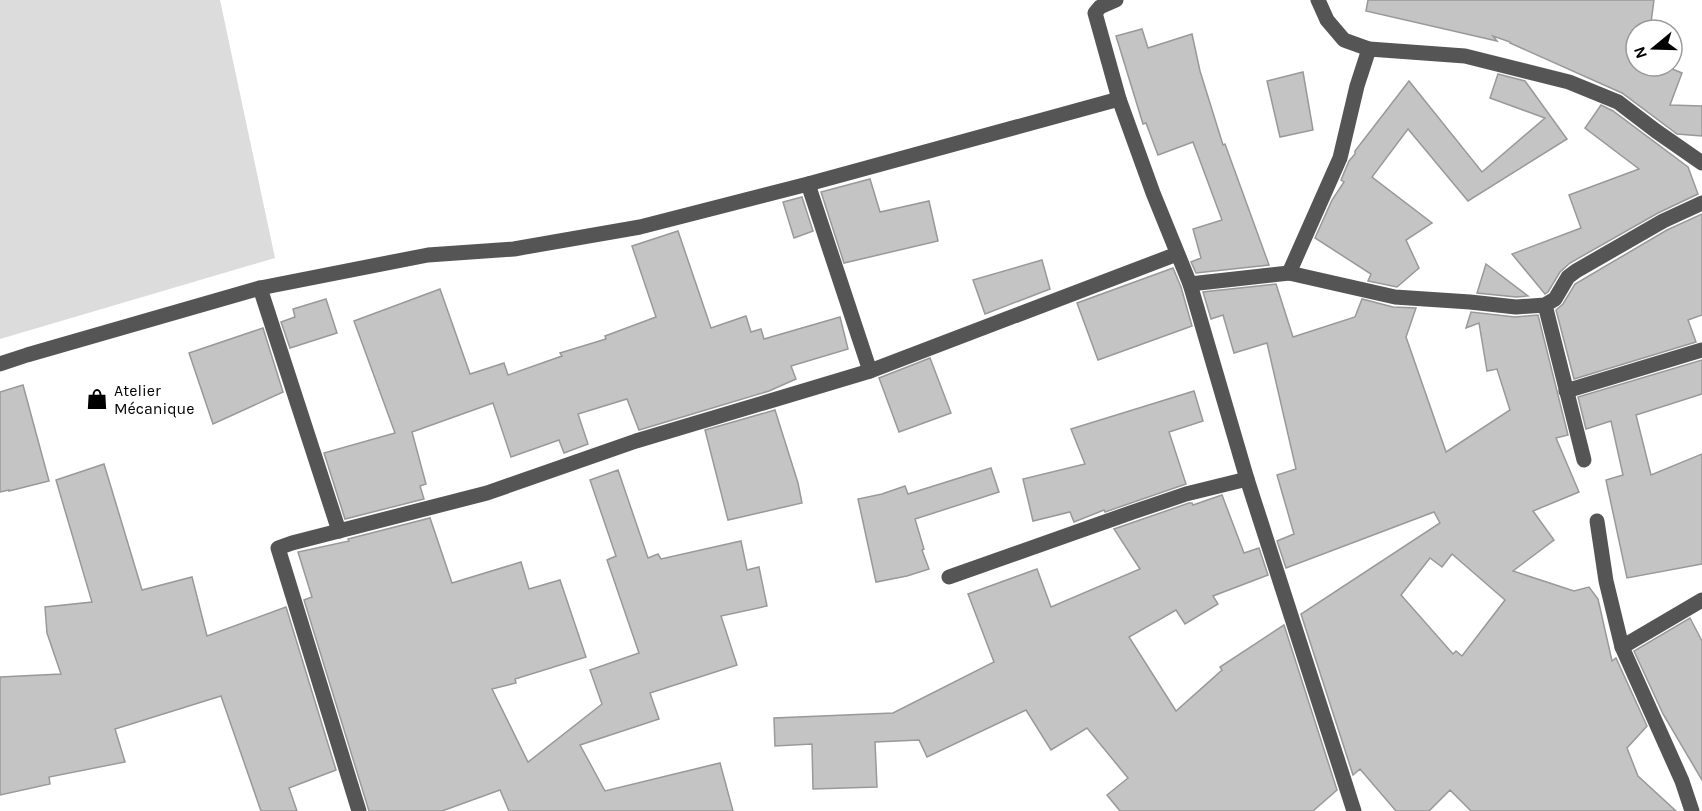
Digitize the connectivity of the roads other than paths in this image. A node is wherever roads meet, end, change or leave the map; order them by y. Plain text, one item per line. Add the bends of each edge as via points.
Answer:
1 (1116, 0) edge
2 (1318, 0) edge
3 (1370, 49) junction
4 (1119, 99) junction
5 (1702, 163) edge
6 (808, 184) junction
7 (1702, 203) edge
8 (1178, 254) junction
9 (1289, 273) junction
10 (1190, 284) junction
11 (260, 288) junction
12 (1545, 305) junction
13 (1702, 350) edge
14 (0, 364) edge
15 (870, 370) junction
16 (1566, 391) junction
17 (1584, 460) dead end
18 (1247, 479) junction
19 (1597, 521) dead end
20 (339, 531) junction
21 (949, 577) dead end
22 (1702, 600) edge
23 (1622, 647) junction
24 (359, 811) edge
25 (1354, 811) edge
26 (1692, 811) edge

1 - 4 street via 1095,13
2 - 3 street via 1327,20 1344,40
3 - 5 street via 1465,56 1569,82 1618,102
3 - 9 street via 1340,158
4 - 6 street
4 - 8 street
6 - 11 street via 629,229 514,249 428,255
6 - 15 street
7 - 12 street via 1576,271
8 - 10 street
8 - 15 street
9 - 10 street
9 - 12 street via 1395,297 1516,307
10 - 18 street
11 - 14 street
11 - 20 street
12 - 16 street
13 - 16 street
15 - 20 street via 636,441 487,493
16 - 17 street
18 - 21 street via 1186,494
18 - 25 street
19 - 23 street
20 - 24 street via 278,548
22 - 23 street
23 - 26 street

